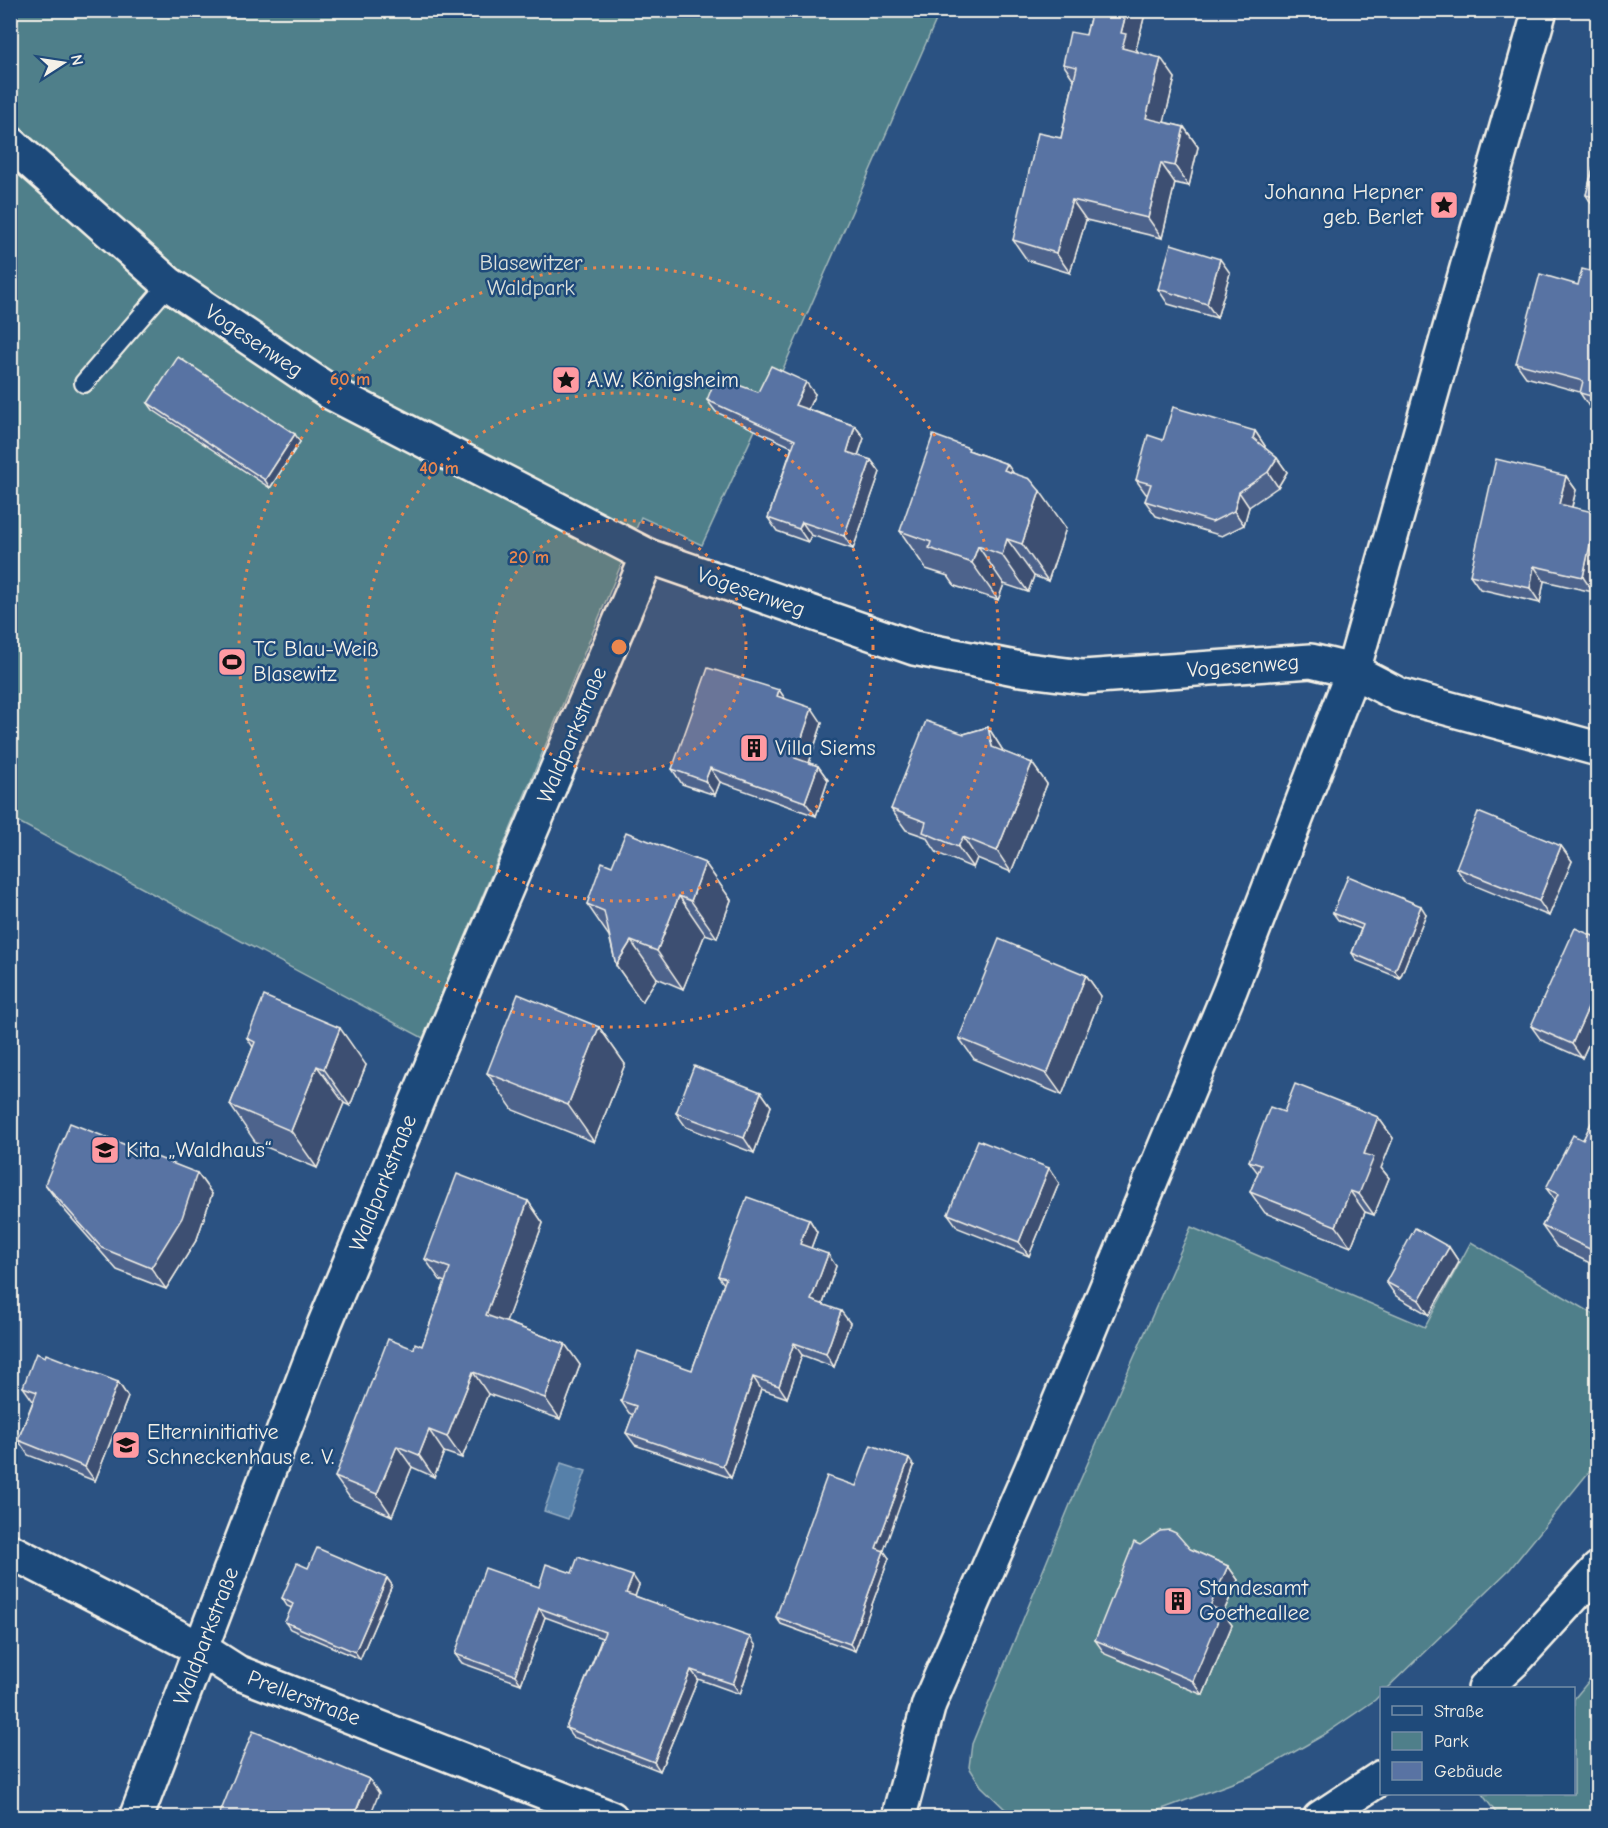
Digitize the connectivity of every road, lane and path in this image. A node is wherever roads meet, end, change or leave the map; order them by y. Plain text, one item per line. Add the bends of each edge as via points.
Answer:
1 (1540, 10) edge
2 (10, 143) edge
3 (169, 284) junction
4 (84, 383) dead end
5 (648, 556) junction
6 (1353, 671) junction
7 (1598, 749) edge
8 (10, 1551) edge
9 (1596, 1573) edge
10 (201, 1649) junction
11 (1487, 1687) edge
12 (1380, 1778) edge
13 (136, 1818) edge
14 (611, 1818) edge
15 (900, 1818) edge
16 (1320, 1818) edge

1 - 6 street
2 - 3 street, Vogesenweg
3 - 4 lane
3 - 5 street, Vogesenweg via 330,392
5 - 6 street, Vogesenweg via 914,648 1020,669 1083,677 1311,661
5 - 10 street, Waldparkstraße via 326,1323
6 - 7 street, Vogesenweg via 1399,695
6 - 15 street via 1230,990 1031,1470 928,1704
8 - 10 street, Prellerstraße
9 - 11 street
10 - 13 street, Waldparkstraße
10 - 14 street, Prellerstraße via 237,1672
12 - 16 street

